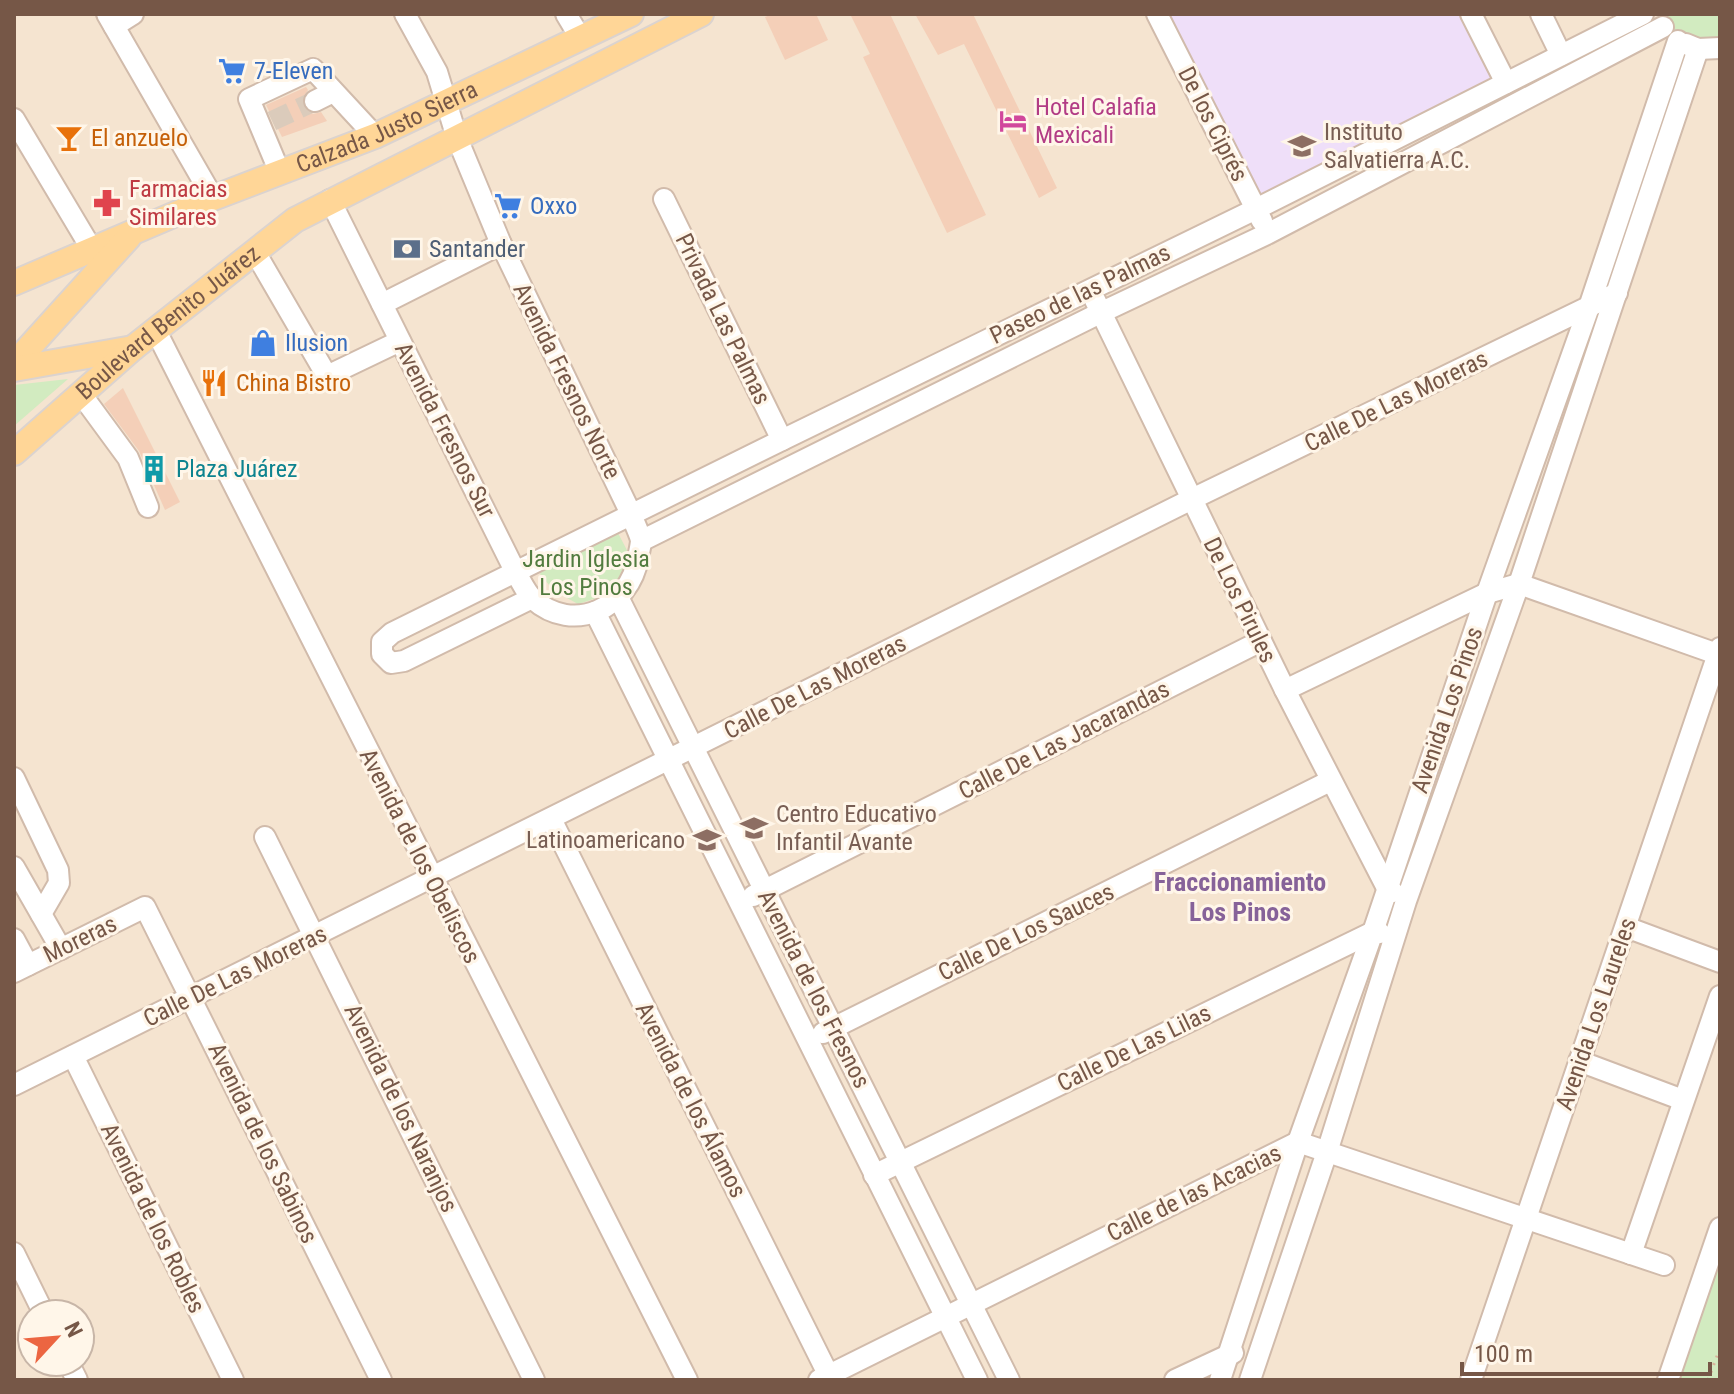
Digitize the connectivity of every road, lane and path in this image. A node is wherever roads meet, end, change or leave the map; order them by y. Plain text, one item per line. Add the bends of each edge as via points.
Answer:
1 (133, 14) edge
2 (405, 14) edge
3 (566, 14) edge
4 (631, 14) edge
5 (701, 14) edge
6 (1157, 14) edge
7 (1471, 14) edge
8 (1541, 14) edge
9 (1643, 14) edge
10 (110, 20) edge
11 (1665, 28) edge
12 (581, 39) junction
13 (1720, 48) edge
14 (1698, 49) junction
15 (1561, 55) junction
16 (1506, 83) junction
17 (445, 101) junction
18 (14, 119) edge
19 (375, 136) junction
20 (457, 138) junction
21 (280, 173) junction
22 (213, 198) junction
23 (664, 199) dead end
24 (330, 200) junction
25 (1256, 209) junction
26 (1267, 234) junction
27 (501, 244) junction
28 (255, 252) junction
29 (97, 257) junction
30 (14, 283) edge
31 (1090, 289) junction
32 (1617, 293) junction
33 (382, 304) junction
34 (1589, 307) junction
35 (1100, 313) junction
36 (156, 331) junction
37 (400, 341) junction
38 (133, 348) junction
39 (14, 366) edge
40 (81, 394) junction
41 (782, 440) junction
42 (14, 453) edge
43 (1190, 500) junction
44 (148, 507) dead end
45 (632, 516) junction
46 (641, 541) junction
47 (516, 573) junction
48 (1519, 584) junction
49 (1487, 593) junction
50 (532, 598) junction
51 (619, 599) junction
52 (595, 612) junction
53 (1261, 641) junction
54 (1719, 652) edge
55 (1285, 690) junction
56 (693, 748) junction
57 (667, 761) junction
58 (14, 778) edge
59 (1330, 781) junction
60 (551, 819) junction
61 (265, 837) dead end
62 (14, 867) edge
63 (431, 878) junction
64 (1387, 888) junction
65 (764, 891) junction
66 (1406, 901) junction
67 (739, 903) junction
68 (145, 907) joint
69 (41, 914) junction
70 (1626, 927) junction
71 (1373, 932) junction
72 (316, 935) junction
73 (1396, 937) junction
74 (14, 939) edge
75 (61, 949) junction
76 (1720, 962) edge
77 (21, 968) edge
78 (1720, 996) edge
79 (191, 997) junction
80 (833, 1028) junction
81 (808, 1040) junction
82 (73, 1056) junction
83 (1579, 1061) junction
84 (14, 1085) edge
85 (1683, 1100) junction
86 (1298, 1142) junction
87 (1327, 1152) junction
88 (901, 1162) junction
89 (874, 1175) junction
90 (1526, 1219) junction
91 (1720, 1228) edge
92 (14, 1253) edge
93 (1631, 1254) junction
94 (1664, 1265) dead end
95 (36, 1298) edge
96 (972, 1304) junction
97 (945, 1317) junction
98 (1261, 1347) junction
99 (1720, 1348) edge
100 (1229, 1354) junction
101 (826, 1378) edge
102 (233, 1380) edge
103 (381, 1380) edge
104 (534, 1380) edge
105 (687, 1380) edge
106 (977, 1380) edge
107 (1009, 1380) edge
108 (1175, 1380) edge
109 (1220, 1380) edge
110 (1250, 1380) edge
111 (1471, 1380) edge
112 (1668, 1380) edge
113 (1708, 1380) edge

1 - 10 street
2 - 17 street, Avenida Fresnos Norte via 437,72
3 - 12 street
4 - 12 main road, Calzada Justo Sierra
5 - 20 main road, Calzada Justo Sierra
6 - 25 street, De los Ciprés
7 - 16 street
8 - 15 street
9 - 15 street, Paseo de las Palmas
10 - 22 street
11 - 14 street
11 - 26 street, Paseo de las Palmas
11 - 34 street, Avenida Los Pinos
12 - 17 main road, Calzada Justo Sierra
13 - 14 street
14 - 32 street, Avenida Los Pinos
15 - 16 street, Paseo de las Palmas
16 - 25 street, Paseo de las Palmas
17 - 19 main road, Calzada Justo Sierra
17 - 20 street, Avenida Fresnos Norte
18 - 29 street
19 - 21 main road, Calzada Justo Sierra
19 - 21 street via 324,96 313,69 249,99 267,124
20 - 24 main road, Calzada Justo Sierra
20 - 27 street, Avenida Fresnos Norte
21 - 22 main road, Calzada Justo Sierra
22 - 29 main road, Calzada Justo Sierra via 136,230
23 - 41 street, Privada Las Palmas
24 - 28 main road, Boulevard Benito Juárez
24 - 33 street, Avenida Fresnos Sur
25 - 26 street, De los Ciprés
25 - 31 street, Paseo de las Palmas
26 - 35 street, Paseo de las Palmas
27 - 33 street
27 - 45 street, Avenida Fresnos Norte
28 - 36 main road, Boulevard Benito Juárez
28 - 37 street via 327,376
29 - 30 main road
29 - 39 main road
31 - 35 street, De Los Pirules
31 - 41 street, Paseo de las Palmas
32 - 34 street, Calle De Las Moreras
32 - 48 street, Avenida Los Pinos
33 - 37 street, Avenida Fresnos Sur
34 - 43 street, Calle De Las Moreras
34 - 49 street, Avenida Los Pinos
35 - 43 street, De Los Pirules
35 - 46 street, Paseo de las Palmas
36 - 38 main road, Boulevard Benito Juárez
36 - 63 street, Avenida de los Obeliscos
37 - 47 street, Avenida Fresnos Sur
38 - 39 main road
38 - 40 main road, Boulevard Benito Juárez
40 - 42 main road, Boulevard Benito Juárez
40 - 44 street via 128,458
41 - 45 street, Paseo de las Palmas
43 - 53 street, De Los Pirules
43 - 56 street, Calle De Las Moreras
45 - 46 street, Avenida Fresnos Norte
45 - 47 street, Paseo de las Palmas
46 - 51 street via 637,565
47 - 50 street, Avenida Fresnos Sur
47 - 50 street via 392,633 382,642 382,654 391,663 404,661
48 - 49 street
48 - 54 street
48 - 66 street, Avenida Los Pinos
49 - 55 street
49 - 64 street, Avenida Los Pinos
50 - 52 street via 572,616
51 - 52 street
51 - 56 street, Avenida de los Fresnos
52 - 57 street, Avenida de los Fresnos
53 - 55 street, De Los Pirules
53 - 65 street, Calle De Las Jacarandas
54 - 70 street, Avenida Los Laureles
55 - 59 street, De Los Pirules
56 - 57 street, Calle De Las Moreras
56 - 65 street, Avenida de los Fresnos
57 - 60 street, Calle De Las Moreras
57 - 67 street, Avenida de los Fresnos
58 - 69 street via 58,870 59,883
59 - 64 street, De Los Pirules
59 - 80 street, Calle De Los Sauces
60 - 63 street, Calle De Las Moreras
60 - 101 street, Avenida de los Álamos
61 - 72 street, Avenida de los Naranjos
62 - 69 street
63 - 72 street, Calle De Las Moreras
63 - 105 street, Avenida de los Obeliscos
64 - 66 street, De Los Pirules
64 - 71 street, Avenida Los Pinos
65 - 67 street, Calle De Las Jacarandas
65 - 80 street, Avenida de los Fresnos
66 - 73 street, Avenida Los Pinos
67 - 81 street, Avenida de los Fresnos
68 - 75 street, Moreras
68 - 79 street, Avenida de los Sabinos
69 - 75 street
70 - 76 street
70 - 83 street, Avenida Los Laureles
71 - 73 street
71 - 86 street, Avenida Los Pinos
71 - 88 street, Calle De Las Lilas
72 - 79 street, Calle De Las Moreras
72 - 104 street, Avenida de los Naranjos
73 - 87 street, Avenida Los Pinos
74 - 77 street
75 - 77 street, Moreras
78 - 85 street
79 - 82 street, Calle De Las Moreras
79 - 103 street, Avenida de los Sabinos
80 - 81 street, Calle De Los Sauces
80 - 88 street, Avenida de los Fresnos
81 - 89 street, Avenida de los Fresnos
82 - 84 street, Calle De Las Moreras
82 - 102 street, Avenida de los Robles
83 - 85 street
83 - 90 street, Avenida Los Laureles
85 - 93 street
86 - 87 street, Calle de las Acacias
86 - 96 street, Calle de las Acacias
86 - 100 street, Avenida Los Pinos
87 - 90 street, Calle de las Acacias
87 - 98 street, Avenida Los Pinos
88 - 89 street, Calle De Las Lilas
88 - 96 street, Avenida de los Fresnos
89 - 97 street, Avenida de los Fresnos
90 - 93 street, Calle de las Acacias
90 - 111 street, Avenida Los Laureles
91 - 112 street
92 - 95 street
93 - 94 street, Calle de las Acacias
96 - 97 street, Calle de las Acacias
96 - 107 street, Avenida de los Fresnos
97 - 101 street, Calle de las Acacias
97 - 106 street, Avenida de los Fresnos
98 - 100 street
98 - 110 street, Avenida Los Pinos
99 - 113 path
100 - 108 street
100 - 109 street, Avenida Los Pinos

